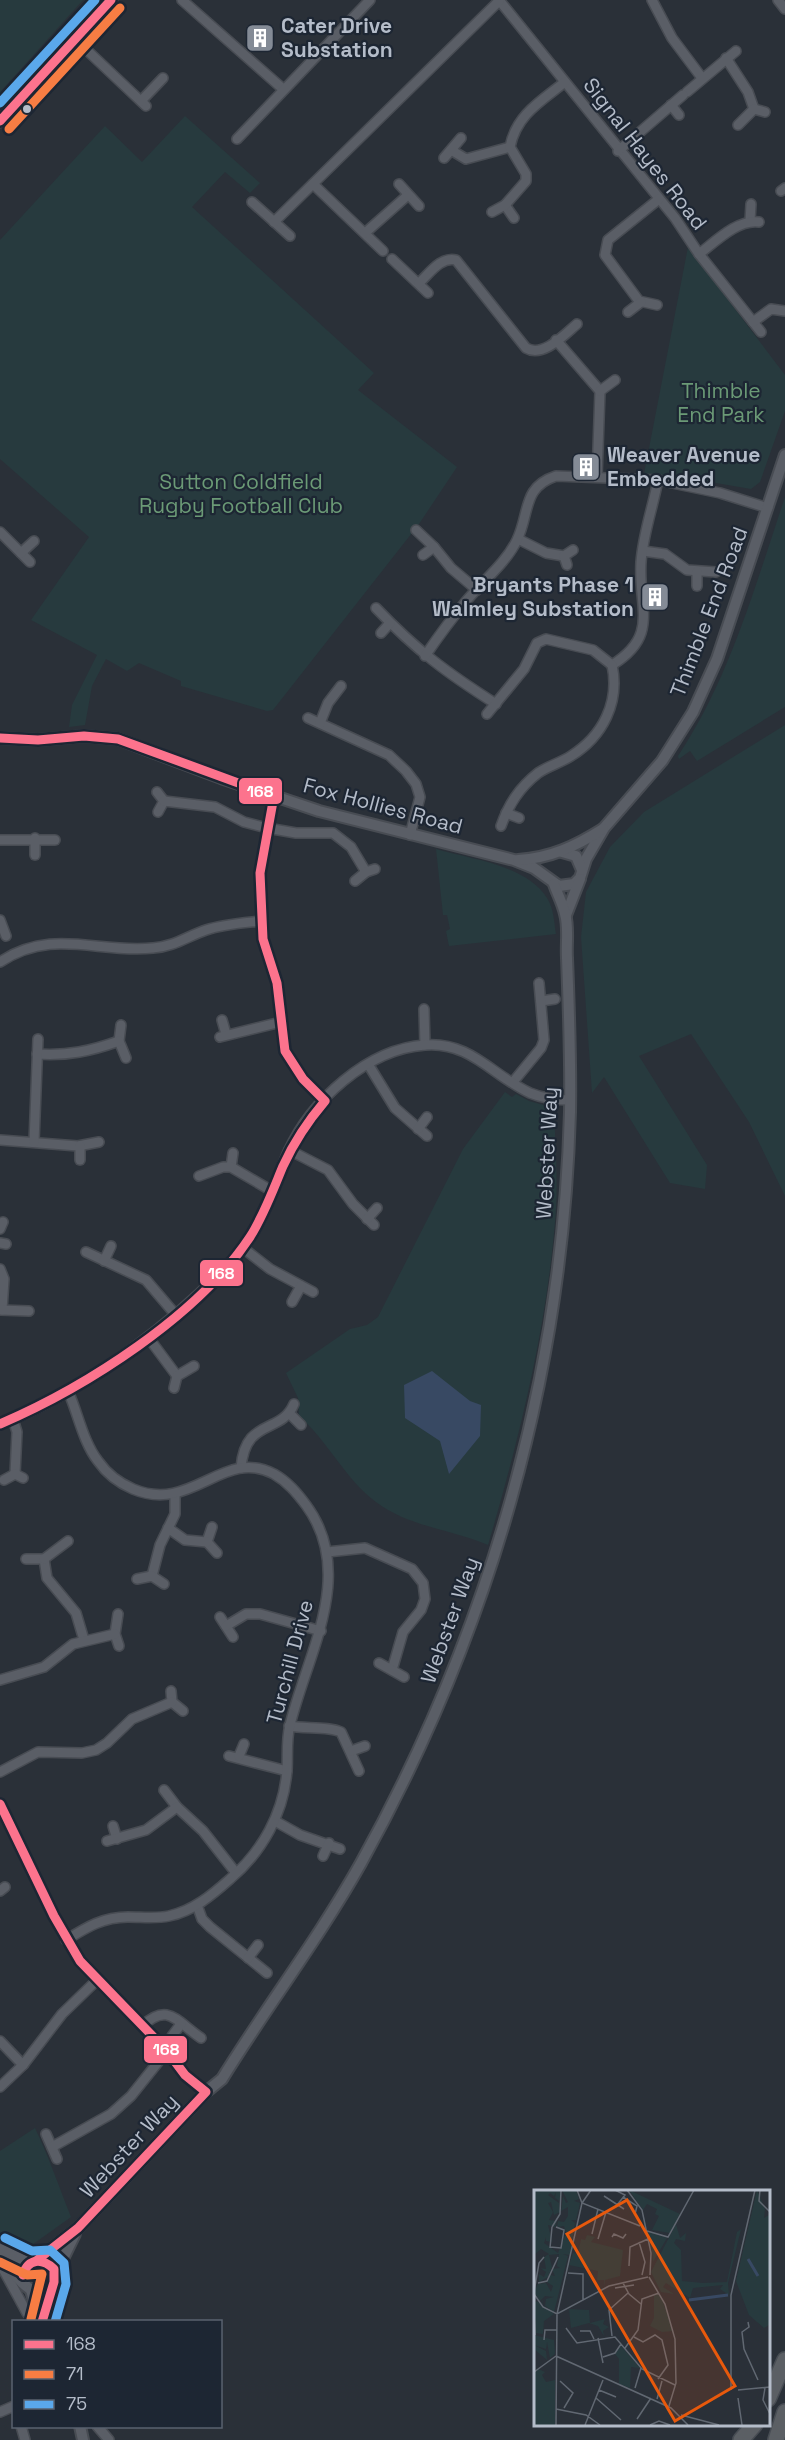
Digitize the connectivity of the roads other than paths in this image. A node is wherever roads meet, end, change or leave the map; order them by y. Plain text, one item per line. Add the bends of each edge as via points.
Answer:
1 (111, 0) edge
2 (182, 0) edge
3 (370, 0) edge
4 (499, 0) edge
5 (652, 0) edge
6 (778, 0) edge
7 (785, 9) edge
8 (75, 39) junction
9 (736, 51) dead end
10 (726, 58) junction
11 (163, 78) dead end
12 (702, 78) junction
13 (565, 82) junction
14 (283, 89) junction
15 (671, 105) junction
16 (754, 110) junction
17 (765, 112) dead end
18 (679, 115) dead end
19 (0, 121) edge
20 (738, 125) dead end
21 (461, 138) dead end
22 (237, 139) dead end
23 (510, 147) junction
24 (348, 150) junction
25 (451, 150) junction
26 (618, 151) junction
27 (356, 158) dead end
28 (444, 158) dead end
29 (313, 184) junction
30 (399, 184) dead end
31 (408, 195) junction
32 (659, 199) junction
33 (252, 202) dead end
34 (751, 204) dead end
35 (505, 205) junction
36 (419, 206) dead end
37 (492, 212) dead end
38 (514, 218) dead end
39 (274, 222) junction
40 (365, 233) junction
41 (290, 236) dead end
42 (383, 251) dead end
43 (699, 254) junction
44 (392, 259) dead end
45 (419, 283) junction
46 (428, 293) dead end
47 (641, 302) junction
48 (657, 305) dead end
49 (785, 311) edge
50 (628, 312) dead end
51 (753, 322) junction
52 (577, 324) dead end
53 (761, 332) dead end
54 (556, 340) junction
55 (615, 380) dead end
56 (600, 391) junction
57 (785, 455) edge
58 (597, 477) junction
59 (658, 480) junction
60 (768, 508) junction
61 (416, 530) dead end
62 (0, 532) edge
63 (518, 539) junction
64 (34, 541) dead end
65 (434, 547) junction
66 (573, 550) dead end
67 (643, 551) junction
68 (21, 553) junction
69 (423, 555) dead end
70 (30, 562) dead end
71 (697, 572) junction
72 (716, 572) dead end
73 (697, 586) dead end
74 (477, 590) junction
75 (376, 608) dead end
76 (390, 623) junction
77 (381, 633) dead end
78 (424, 656) junction
79 (612, 665) junction
80 (341, 686) dead end
81 (496, 704) junction
82 (487, 714) dead end
83 (308, 718) dead end
84 (320, 723) junction
85 (0, 738) edge
86 (157, 792) dead end
87 (274, 796) junction
88 (164, 801) junction
89 (158, 812) dead end
90 (506, 813) junction
91 (519, 818) dead end
92 (501, 826) dead end
93 (267, 828) junction
94 (604, 828) junction
95 (410, 835) junction
96 (36, 838) junction
97 (0, 840) edge
98 (55, 840) dead end
99 (558, 853) junction
100 (35, 855) dead end
101 (514, 860) junction
102 (581, 874) junction
103 (355, 880) dead end
104 (552, 882) junction
105 (566, 915) junction
106 (261, 921) junction
107 (0, 962) edge
108 (539, 983) dead end
109 (555, 999) dead end
110 (541, 1000) junction
111 (424, 1009) dead end
112 (222, 1020) dead end
113 (281, 1022) junction
114 (121, 1025) dead end
115 (38, 1039) dead end
116 (119, 1041) junction
117 (426, 1045) junction
118 (37, 1054) junction
119 (126, 1058) dead end
120 (368, 1064) junction
121 (513, 1082) junction
122 (570, 1100) junction
123 (325, 1101) junction
124 (427, 1117) dead end
125 (418, 1129) junction
126 (427, 1136) dead end
127 (0, 1140) edge
128 (34, 1142) junction
129 (99, 1142) dead end
130 (80, 1146) junction
131 (289, 1150) junction
132 (233, 1154) dead end
133 (80, 1160) dead end
134 (231, 1167) junction
135 (199, 1176) dead end
136 (272, 1191) junction
137 (377, 1208) dead end
138 (111, 1246) dead end
139 (243, 1248) junction
140 (86, 1252) dead end
141 (104, 1261) junction
142 (0, 1269) edge
143 (301, 1286) junction
144 (313, 1292) dead end
145 (292, 1302) dead end
146 (1, 1310) edge
147 (29, 1311) dead end
148 (175, 1314) junction
149 (148, 1337) junction
150 (194, 1366) dead end
151 (177, 1376) junction
152 (174, 1388) dead end
153 (68, 1391) junction
154 (294, 1404) dead end
155 (290, 1414) junction
156 (13, 1419) junction
157 (0, 1424) edge
158 (301, 1425) dead end
159 (241, 1468) junction
160 (4, 1480) dead end
161 (175, 1495) junction
162 (212, 1527) dead end
163 (168, 1528) junction
164 (68, 1541) dead end
165 (207, 1542) junction
166 (327, 1552) junction
167 (217, 1553) dead end
168 (26, 1559) dead end
169 (44, 1559) junction
170 (152, 1576) junction
171 (137, 1579) dead end
172 (164, 1584) dead end
173 (118, 1614) dead end
174 (220, 1617) dead end
175 (226, 1626) junction
176 (321, 1631) junction
177 (115, 1634) junction
178 (233, 1637) dead end
179 (84, 1640) junction
180 (119, 1646) dead end
181 (379, 1663) dead end
182 (392, 1670) junction
183 (404, 1677) dead end
184 (0, 1680) edge
185 (171, 1691) dead end
186 (172, 1702) junction
187 (183, 1711) dead end
188 (290, 1726) junction
189 (244, 1744) dead end
190 (365, 1746) dead end
191 (351, 1751) junction
192 (287, 1770) junction
193 (359, 1771) dead end
194 (0, 1772) edge
195 (164, 1790) dead end
196 (0, 1804) edge
197 (177, 1807) junction
198 (275, 1821) junction
199 (113, 1826) dead end
200 (329, 1844) junction
201 (340, 1849) dead end
202 (323, 1856) dead end
203 (236, 1873) junction
204 (197, 1905) junction
205 (66, 1940) junction
206 (258, 1945) dead end
207 (248, 1958) junction
208 (267, 1973) dead end
209 (96, 1981) junction
210 (180, 2024) junction
211 (142, 2026) junction
212 (172, 2036) dead end
213 (201, 2038) dead end
214 (0, 2041) edge
215 (167, 2051) junction
216 (23, 2065) junction
217 (0, 2088) edge
218 (206, 2092) junction
219 (46, 2134) dead end
220 (52, 2147) junction
221 (57, 2159) dead end
222 (78, 2228) junction
223 (0, 2249) edge
224 (1, 2259) edge
225 (33, 2262) junction
226 (55, 2278) junction
227 (28, 2288) junction
228 (37, 2320) edge
229 (39, 2320) edge
230 (41, 2320) edge
231 (785, 2360) edge
232 (770, 2394) edge
233 (785, 2412) edge
234 (753, 2425) edge
235 (98, 2428) edge
236 (109, 2440) edge
237 (741, 2440) edge
238 (776, 2440) edge

1 - 8 main road
2 - 14 street
3 - 14 street
4 - 13 street, Signal Hayes Road
4 - 24 street
5 - 12 street via 672,38
6 - 7 street
8 - 11 street via 143,103
8 - 19 main road
9 - 10 street
10 - 12 street
10 - 16 street via 748,92
12 - 15 street
13 - 23 street via 521,119
13 - 26 street, Signal Hayes Road
14 - 22 street
15 - 18 street
15 - 26 street
16 - 17 street
16 - 20 street
21 - 25 street
23 - 25 street via 466,159
23 - 35 street via 526,178
24 - 27 street
24 - 29 street
25 - 28 street
26 - 32 street, Signal Hayes Road
29 - 39 street
29 - 40 street
30 - 31 street
31 - 36 street
31 - 40 street
32 - 43 street, Signal Hayes Road
32 - 47 street via 608,240 604,249
33 - 39 street
34 - 43 street via 755,222 724,234
35 - 37 street
35 - 38 street
39 - 41 street
40 - 42 street
43 - 51 street, Signal Hayes Road
44 - 45 street
45 - 46 street
45 - 54 street via 440,263 456,260 526,348 540,351
47 - 48 street
47 - 50 street
49 - 51 street via 771,309
51 - 53 street, Signal Hayes Road
52 - 54 street
54 - 56 street
55 - 56 street
56 - 58 street
57 - 60 street, Thimble End Road
58 - 59 street
58 - 63 street via 556,477 540,483 528,501
59 - 60 street
59 - 67 street
60 - 94 street, Thimble End Road via 717,659 693,712 662,761
61 - 65 street
62 - 68 street
63 - 66 street via 566,561
63 - 74 street
64 - 68 street
65 - 69 street
65 - 74 street
67 - 71 street via 665,554 678,566
67 - 79 street via 642,633 626,656
68 - 70 street
71 - 72 street
71 - 73 street
74 - 78 street
75 - 76 street
76 - 77 street
76 - 78 street
78 - 81 street
79 - 81 street via 593,650 546,639 537,643 524,669
79 - 90 street via 615,694 603,724 570,757 536,775 513,798
80 - 84 street
81 - 82 street
83 - 84 street
84 - 95 street via 389,754 406,771 420,797
85 - 87 street, Fox Hollies Road via 118,739
86 - 88 street
87 - 93 street
87 - 95 street, Fox Hollies Road
88 - 89 street
88 - 93 street via 215,807 244,822
90 - 91 street
90 - 92 street
93 - 103 street via 333,833 370,870
93 - 106 street via 260,873
94 - 99 street, Thimble End Road
94 - 102 street, Thimble End Road
95 - 101 street, Fox Hollies Road
96 - 97 street
96 - 98 street
96 - 100 street
99 - 101 street, Fox Hollies Road
99 - 102 street via 576,855
99 - 104 street via 547,866
101 - 104 street, Fox Hollies Road via 534,868
102 - 104 street via 566,887
102 - 105 street, Webster Way
104 - 105 street, Webster Way
105 - 122 street, Webster Way
106 - 107 street via 222,926 151,949 67,943 36,945
106 - 113 street via 278,983
108 - 110 street
109 - 110 street
110 - 121 street via 544,1040
111 - 117 street
112 - 113 street via 223,1035
113 - 123 street via 287,1057
114 - 116 street
115 - 118 street
116 - 118 street via 90,1052
116 - 119 street
117 - 120 street
117 - 121 street via 462,1050
118 - 128 street
120 - 123 street
120 - 125 street via 395,1108
121 - 122 street via 538,1096
122 - 218 street, Webster Way via 561,1243 541,1379 508,1515 469,1630 417,1755 359,1867 222,2079
123 - 131 street
124 - 125 street
125 - 126 street
127 - 128 street
128 - 130 street
129 - 130 street
130 - 133 street
131 - 136 street
131 - 137 street via 328,1170 370,1222
132 - 134 street
134 - 135 street
134 - 136 street
136 - 139 street
138 - 141 street
139 - 143 street
139 - 148 street via 219,1276
140 - 141 street
141 - 148 street via 146,1280
142 - 146 street
143 - 144 street
143 - 145 street
146 - 147 street
148 - 149 street
149 - 151 street
149 - 153 street
150 - 151 street
151 - 152 street
153 - 156 street
153 - 161 street, Turchill Drive via 93,1453 105,1471 141,1492
154 - 155 street
155 - 158 street
155 - 159 street via 252,1436 242,1454
156 - 157 street
156 - 160 street via 18,1432 19,1476
159 - 161 street, Turchill Drive via 228,1470
159 - 166 street, Turchill Drive via 273,1473 297,1493 314,1515
161 - 163 street via 175,1514
162 - 165 street
163 - 165 street via 185,1540
163 - 170 street
164 - 169 street
165 - 167 street
166 - 176 street, Turchill Drive via 328,1587
166 - 182 street via 365,1548 412,1569 423,1583 425,1599 403,1632
168 - 169 street
169 - 179 street via 47,1578 76,1613
170 - 171 street
170 - 172 street
173 - 177 street
174 - 175 street
175 - 176 street via 246,1614 260,1614
175 - 178 street
176 - 188 street, Turchill Drive
177 - 179 street
177 - 180 street
179 - 184 street via 44,1667
181 - 182 street
182 - 183 street
185 - 186 street
186 - 187 street
186 - 194 street via 132,1719 96,1750 38,1752
188 - 191 street via 335,1729
188 - 192 street, Turchill Drive
189 - 192 street via 234,1756
190 - 191 street
191 - 193 street
192 - 198 street, Turchill Drive via 285,1792
195 - 197 street
196 - 205 street
197 - 199 street via 146,1830 112,1840
197 - 203 street via 203,1831
198 - 200 street via 300,1835
198 - 203 street, Turchill Drive via 249,1861
200 - 201 street
200 - 202 street
203 - 204 street, Turchill Drive
204 - 205 street, Turchill Drive via 170,1916 96,1922
204 - 207 street via 210,1927
205 - 209 street
206 - 207 street
207 - 208 street
209 - 211 street
209 - 216 street via 62,2014
210 - 211 street via 161,2013
210 - 212 street
210 - 213 street
211 - 215 street
214 - 216 street
215 - 218 street via 185,2075
215 - 220 street via 111,2114
216 - 217 street
218 - 222 street, Webster Way
219 - 220 street
220 - 221 street
222 - 225 street, Webster Way
222 - 226 street, Webster Way
223 - 225 street
224 - 227 street
224 - 228 street via 27,2313
225 - 226 street via 50,2264
225 - 227 street via 24,2272
226 - 227 street via 43,2292
226 - 230 street, Webster Way
227 - 229 street
231 - 232 highway
233 - 238 highway
234 - 237 highway
235 - 236 street

